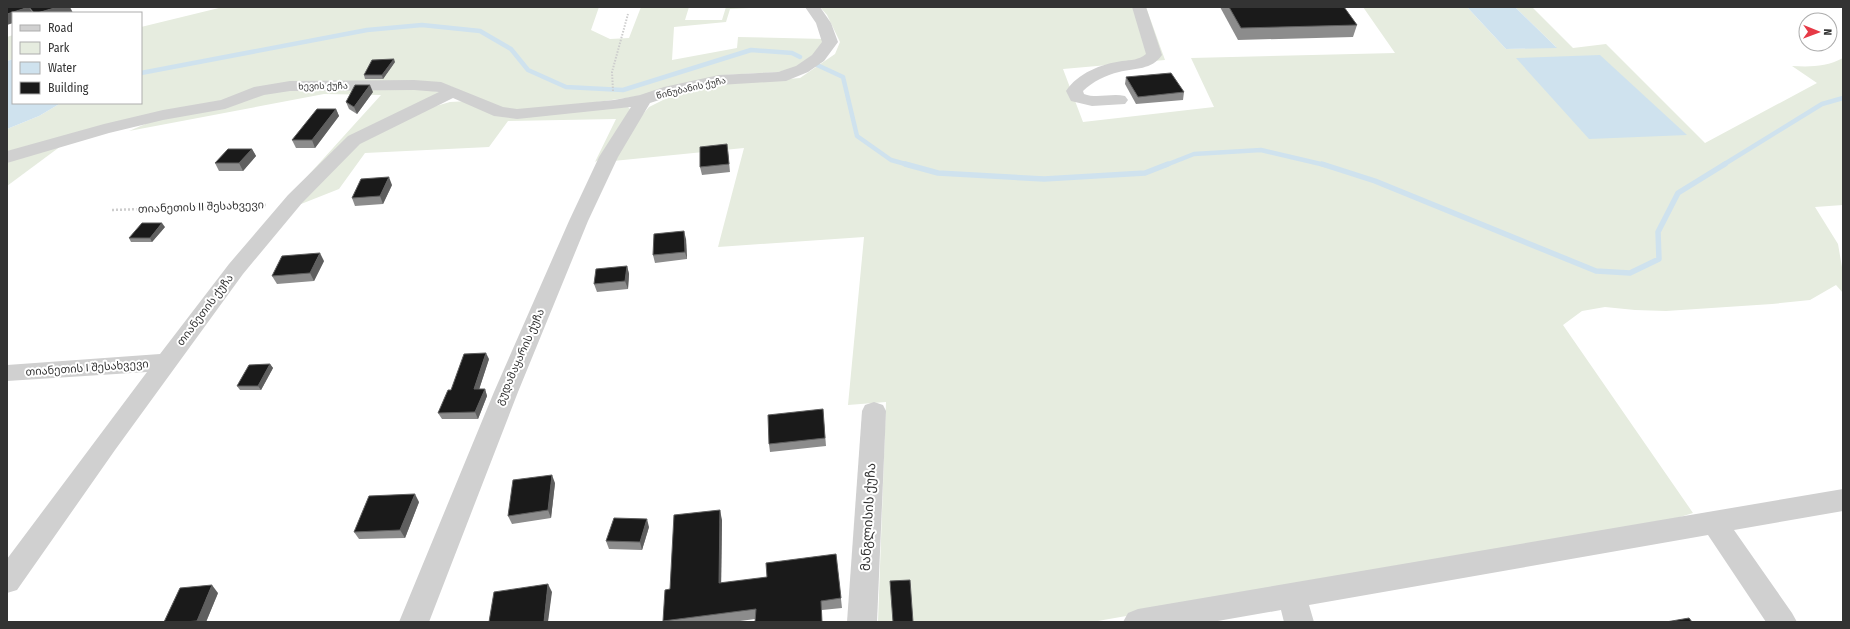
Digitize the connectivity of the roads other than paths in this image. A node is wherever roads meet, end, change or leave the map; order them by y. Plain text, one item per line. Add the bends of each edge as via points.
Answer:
1 (812, 7) edge
2 (1139, 7) edge
3 (453, 92) junction
4 (643, 100) junction
5 (1119, 100) dead end
6 (7, 157) edge
7 (166, 362) junction
8 (7, 373) edge
9 (874, 411) dead end
10 (1843, 500) edge
11 (1714, 522) junction
12 (7, 581) edge
13 (1295, 609) edge
14 (414, 622) edge
15 (862, 622) edge
16 (1138, 622) edge
17 (1782, 622) edge

1 - 4 street, წინუბანის ქუჩა via 828,30 830,42 818,58 802,69 780,77 719,80
2 - 5 street via 1154,55 1152,59 1105,71 1087,80 1074,91 1077,97 1085,101
3 - 4 street, ხევის ქუჩა via 500,112 517,114
3 - 6 street, ხევის ქუჩა via 440,87 414,85 290,86 260,92 224,104 104,129
3 - 7 street, თიანეთის ქუჩა via 354,140 291,204 236,269
4 - 14 street, გუდამაყარის ქუჩა via 605,163 595,185 498,408
7 - 8 street, თიანეთის I შესახვევი
7 - 12 street, თიანეთის ქუჩა
9 - 15 street, მანგლისის ქუჩა
10 - 11 street
11 - 13 street
11 - 17 street
13 - 16 street

